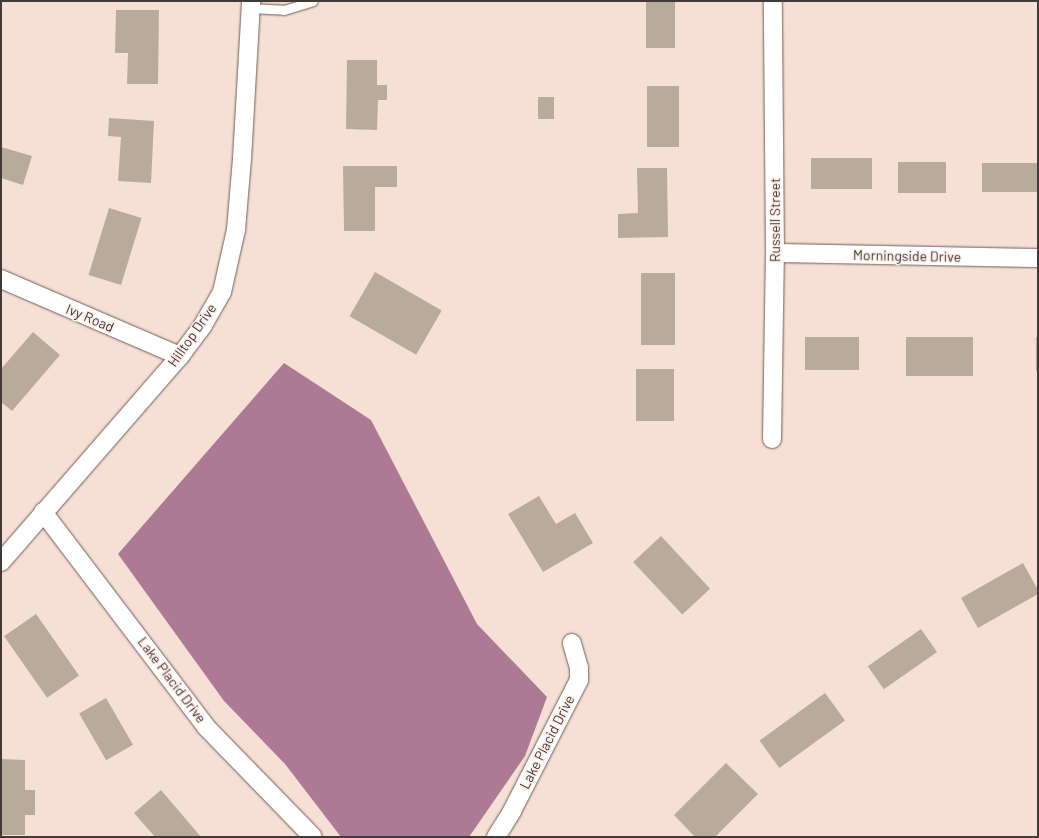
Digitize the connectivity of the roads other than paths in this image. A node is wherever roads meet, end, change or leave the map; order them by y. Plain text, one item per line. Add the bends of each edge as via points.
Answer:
1 (313, 1) edge
2 (773, 1) edge
3 (251, 5) edge
4 (775, 254) junction
5 (1038, 258) edge
6 (1, 279) edge
7 (180, 356) junction
8 (772, 439) dead end
9 (43, 512) junction
10 (1, 562) edge
11 (572, 643) dead end
12 (313, 837) edge
13 (496, 837) edge

1 - 3 lane via 284,10
2 - 4 street, Russell Street
3 - 7 street, Hilltop Drive via 236,230 222,292 203,325
4 - 5 street, Morningside Drive
4 - 8 street, Russell Street
6 - 7 street, Ivy Road
7 - 9 street, Hilltop Drive
9 - 10 street, Hilltop Drive
9 - 12 street, Lake Placid Drive via 206,726
11 - 13 street, Lake Placid Drive via 579,668 579,680

